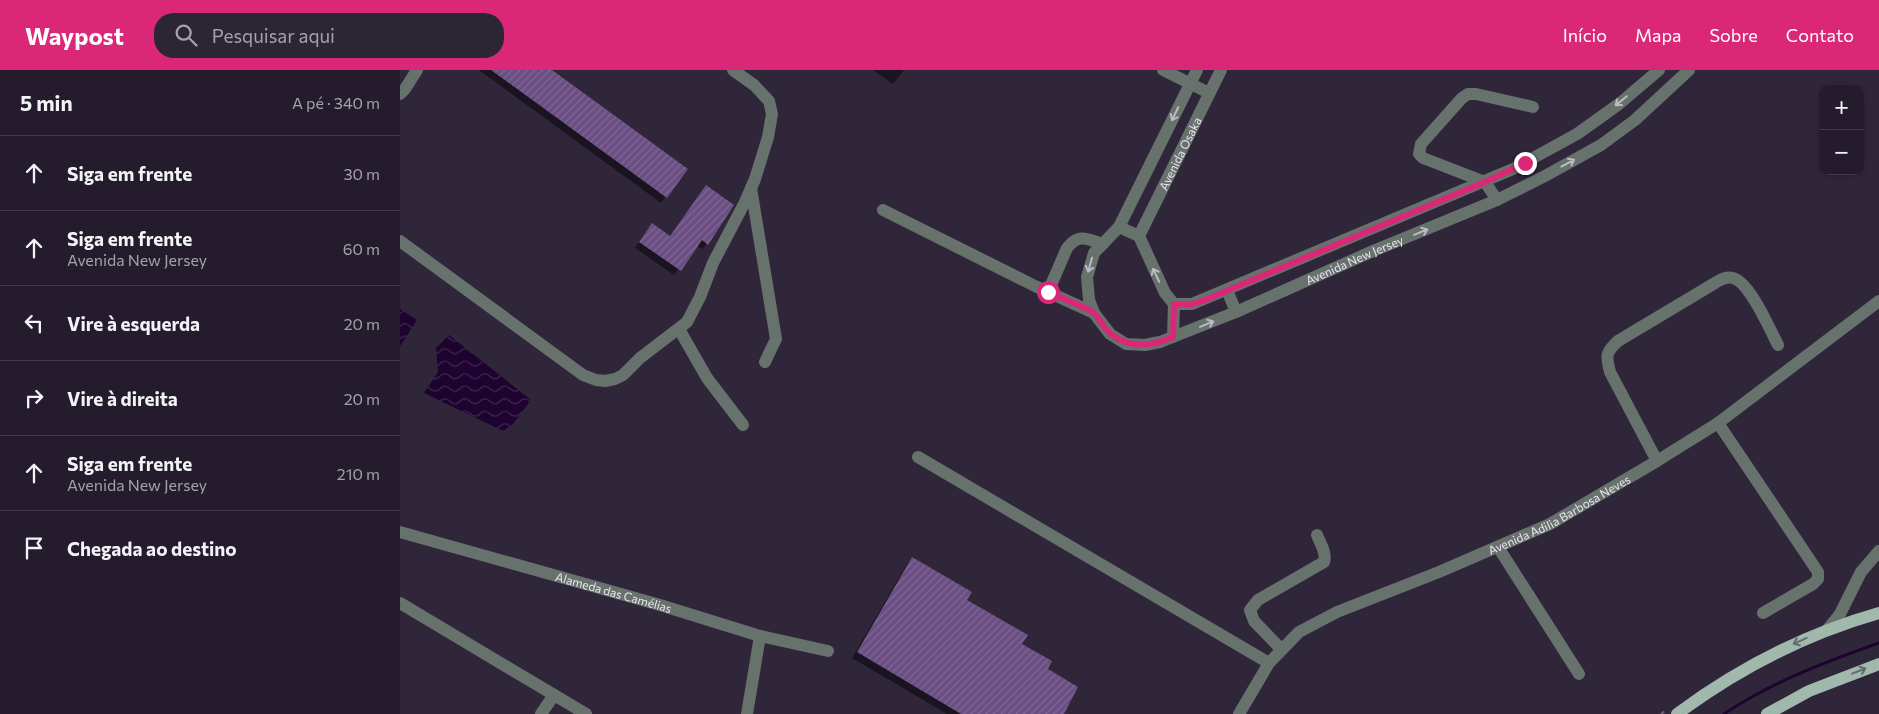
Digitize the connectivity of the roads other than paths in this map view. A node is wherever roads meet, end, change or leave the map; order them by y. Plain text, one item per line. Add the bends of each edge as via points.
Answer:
1 (417, 70) edge
2 (733, 70) edge
3 (1163, 70) edge
4 (1197, 70) edge
5 (1221, 70) edge
6 (1659, 70) edge
7 (1671, 70) edge
8 (1690, 70) edge
9 (1680, 80) junction
10 (1190, 84) junction
11 (1209, 93) junction
12 (400, 94) edge
13 (1533, 107) dead end
14 (1578, 134) junction
15 (1585, 154) junction
16 (1485, 182) junction
17 (751, 188) junction
18 (1497, 200) junction
19 (883, 210) dead end
20 (1120, 228) junction
21 (1139, 236) junction
22 (400, 241) edge
23 (1103, 244) junction
24 (1227, 290) junction
25 (1048, 292) junction
26 (1879, 301) edge
27 (1174, 304) junction
28 (1236, 312) junction
29 (1094, 313) junction
30 (678, 329) junction
31 (1173, 337) junction
32 (1778, 345) dead end
33 (765, 362) dead end
34 (1718, 423) junction
35 (743, 425) dead end
36 (918, 457) dead end
37 (1657, 461) junction
38 (400, 532) edge
39 (1317, 535) dead end
40 (1498, 548) junction
41 (1879, 551) edge
42 (400, 603) edge
43 (1763, 613) dead end
44 (1879, 613) edge
45 (1827, 630) junction
46 (760, 636) junction
47 (1281, 649) junction
48 (828, 651) dead end
49 (1269, 663) junction
50 (1879, 664) edge
51 (1579, 674) dead end
52 (554, 695) junction
53 (541, 714) edge
54 (586, 714) edge
55 (747, 714) edge
56 (1239, 714) edge
57 (1677, 714) edge
58 (1767, 714) edge

1 - 12 street
2 - 17 street via 769,101 772,114
3 - 10 street
4 - 10 street, Avenida Osaka
5 - 11 street, Avenida Osaka
6 -> 14 street, Avenida New Jersey
7 - 9 street
8 - 9 street, Avenida New Jersey
9 - 15 street, Avenida New Jersey via 1635,120
10 - 11 street
10 -> 20 street, Avenida Osaka
11 - 21 street, Avenida Osaka
13 - 16 street via 1468,94 1421,144 1419,154 1422,158
14 - 15 street
14 - 16 street, Avenida New Jersey
18 -> 15 street, Avenida New Jersey
16 - 18 street
16 - 24 street, Avenida New Jersey
17 - 30 street via 692,313
17 - 33 street via 776,339
28 -> 18 street, Avenida New Jersey
19 - 25 street
20 - 21 street
20 - 23 street, Avenida New Jersey
27 -> 21 street via 1165,294
22 - 30 street via 583,375 596,380 623,375
23 - 25 street via 1083,238 1071,242
23 -> 29 street, Avenida New Jersey via 1094,253 1087,277 1088,300
24 - 27 street, Avenida New Jersey via 1192,304
24 - 28 street
25 - 29 street
26 - 34 street, Avenida Adilia Barbosa Neves
27 - 31 street
31 -> 28 street, Avenida New Jersey
29 - 31 street, Avenida New Jersey via 1110,334 1126,344 1146,345
30 - 35 street via 707,378
32 - 37 street via 1744,285 1732,277 1714,283 1609,349 1610,372
34 - 37 street, Avenida Adilia Barbosa Neves
34 - 43 street via 1818,572 1818,579 1813,584
36 - 49 street
37 - 40 street, Avenida Adilia Barbosa Neves via 1550,524
38 - 46 street, Alameda das Camélias
39 - 47 street via 1326,558 1324,562 1258,600 1250,610 1254,621
40 - 47 street, Avenida Adilia Barbosa Neves via 1337,612 1299,632
40 - 51 street
41 - 45 street via 1862,572 1840,614
42 - 52 street
44 - 45 main road
45 -> 57 main road via 1749,666
46 - 48 street, Alameda das Camélias
46 - 55 street
47 - 49 street, Avenida Adilia Barbosa Neves
49 - 56 street, Avenida Adilia Barbosa Neves
58 -> 50 main road via 1817,688
52 - 53 street
52 - 54 street

